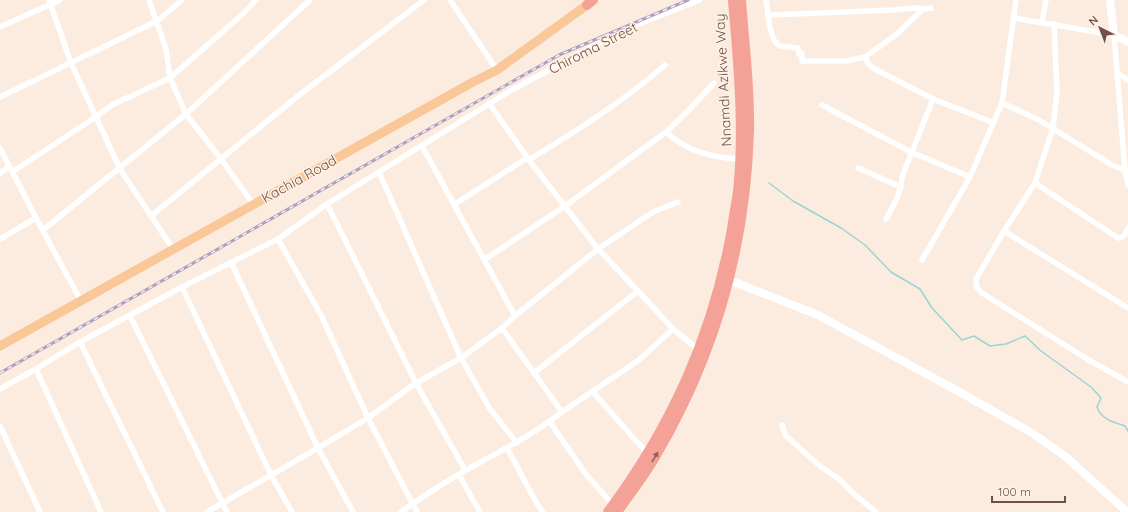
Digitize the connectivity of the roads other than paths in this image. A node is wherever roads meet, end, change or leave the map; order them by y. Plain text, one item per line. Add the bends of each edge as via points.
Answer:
1 (60, 0) edge
2 (149, 0) edge
3 (182, 0) edge
4 (256, 0) edge
5 (310, 0) edge
6 (424, 0) edge
7 (450, 0) edge
8 (700, 0) edge
9 (733, 0) edge
10 (741, 0) edge
11 (766, 0) edge
12 (1016, 0) edge
13 (1046, 0) edge
14 (1110, 0) edge
15 (50, 2) edge
16 (590, 2) edge
17 (931, 8) dead end
18 (923, 9) junction
19 (769, 15) junction
20 (1014, 18) junction
21 (157, 21) junction
22 (1042, 22) junction
23 (1054, 24) junction
24 (0, 27) edge
25 (1114, 35) junction
26 (1128, 42) edge
27 (865, 58) junction
28 (71, 63) junction
29 (664, 65) dead end
30 (497, 70) junction
31 (1117, 73) junction
32 (170, 78) junction
33 (1128, 80) edge
34 (714, 83) dead end
35 (0, 97) edge
36 (933, 99) junction
37 (489, 103) junction
38 (1002, 103) junction
39 (822, 105) dead end
40 (186, 114) junction
41 (96, 117) junction
42 (994, 123) junction
43 (1053, 128) junction
44 (666, 132) junction
45 (422, 146) junction
46 (0, 148) edge
47 (911, 152) junction
48 (221, 159) junction
49 (528, 159) junction
50 (740, 159) junction
51 (858, 168) dead end
52 (11, 169) junction
53 (120, 169) junction
54 (1125, 170) junction
55 (379, 172) junction
56 (0, 173) edge
57 (970, 177) junction
58 (1036, 183) junction
59 (1128, 185) edge
60 (901, 187) junction
61 (678, 202) dead end
62 (253, 204) junction
63 (327, 204) junction
64 (455, 204) junction
65 (565, 206) junction
66 (151, 216) junction
67 (36, 218) junction
68 (886, 219) dead end
69 (1128, 228) edge
70 (43, 230) junction
71 (1004, 231) junction
72 (0, 239) edge
73 (278, 239) junction
74 (173, 249) junction
75 (598, 250) junction
76 (484, 260) junction
77 (922, 260) dead end
78 (231, 262) junction
79 (729, 280) junction
80 (182, 287) junction
81 (638, 291) junction
82 (81, 301) junction
83 (1128, 308) edge
84 (130, 316) junction
85 (515, 316) junction
86 (502, 328) junction
87 (673, 329) junction
88 (80, 342) junction
89 (0, 346) edge
90 (699, 350) junction
91 (462, 358) junction
92 (36, 369) junction
93 (534, 373) junction
94 (1128, 382) edge
95 (416, 383) junction
96 (0, 388) edge
97 (593, 392) junction
98 (562, 412) junction
99 (368, 418) junction
100 (550, 422) junction
101 (782, 425) dead end
102 (0, 426) edge
103 (517, 443) junction
104 (318, 448) junction
105 (507, 448) junction
106 (648, 453) junction
107 (465, 470) junction
108 (271, 475) junction
109 (459, 475) junction
110 (222, 503) junction
111 (413, 503) junction
112 (615, 510) edge
113 (40, 512) edge
114 (101, 512) edge
115 (163, 512) edge
116 (207, 512) edge
117 (227, 512) edge
118 (292, 512) edge
119 (353, 512) edge
120 (401, 512) edge
121 (417, 512) edge
122 (480, 512) edge
123 (543, 512) edge
124 (876, 512) edge
125 (1127, 512) edge

1 - 15 street
2 - 21 street
3 - 21 street
4 - 32 street
5 - 40 street
6 - 48 street via 298,96
7 - 30 street
8 - 37 street, Chiroma Street via 621,31
9 - 50 highway, Nnamdi Azikwe Way via 741,92
10 - 79 highway, Nnamdi Azikwe Way via 749,128 740,227
11 - 19 street
12 - 20 street
13 - 22 street
14 - 25 street
15 - 24 street
15 - 28 street
16 - 30 main road, Kachia Road
17 - 18 street
18 - 19 street
18 - 27 street via 897,34
19 - 27 street via 772,39 780,46 798,48 799,54 802,53 802,61
20 - 22 street
20 - 38 street
21 - 28 street
21 - 32 street via 166,49
22 - 23 street
23 - 25 street
23 - 43 street via 1057,92
25 - 26 street
25 - 31 street
27 - 36 street via 873,68
28 - 35 street
28 - 41 street
29 - 49 street via 589,123
30 - 62 main road, Kachia Road
31 - 33 street
31 - 54 street
32 - 40 street
32 - 41 street via 112,105
34 - 44 street
36 - 42 street
36 - 47 street
37 - 45 street, Chiroma Street
37 - 49 street
38 - 42 street
38 - 43 street
39 - 47 street
40 - 48 street
40 - 53 street
41 - 52 street
41 - 53 street
42 - 57 street
43 - 54 street via 1112,165
43 - 58 street
44 - 50 street via 673,139 702,153
44 - 65 street
45 - 55 street, Chiroma Street
45 - 64 street
46 - 52 street
47 - 57 street
47 - 60 street
48 - 62 street
48 - 66 street
49 - 64 street
49 - 65 street
50 - 90 highway, Nnamdi Azikwe Way via 729,246 719,290
51 - 60 street
52 - 56 street
52 - 67 street
53 - 66 street
53 - 70 street
54 - 59 street
55 - 63 street, Chiroma Street
55 - 91 street
57 - 77 street
58 - 69 street via 1118,238 1125,235
58 - 71 street
60 - 68 street
61 - 75 street via 653,212
62 - 74 main road, Kachia Road
63 - 73 street, Chiroma Street
63 - 95 street
64 - 76 street
65 - 75 street
65 - 76 street
66 - 74 street
67 - 70 street
67 - 72 street
70 - 82 street
71 - 83 street
71 - 94 street via 979,274 977,288 1087,359
73 - 78 street, Chiroma Street
73 - 99 street via 321,315
74 - 82 main road, Kachia Road
75 - 81 street
75 - 85 street
76 - 85 street
78 - 80 street, Chiroma Street
78 - 104 street
112 -> 79 highway, Nnamdi Azikwe Way via 654,458 687,396 712,336
79 - 125 street via 818,315 1032,433 1065,456
80 - 84 street, Chiroma Street
80 - 108 street
81 - 87 street
81 - 93 street
82 - 89 main road, Kachia Road
84 - 88 street, Chiroma Street
84 - 110 street
85 - 86 street
86 - 91 street
86 - 93 street
87 - 90 street
87 - 97 street via 639,360
88 - 92 street, Chiroma Street
88 - 115 street
90 - 106 highway, Nnamdi Azikwe Way via 672,412
91 - 95 street
91 - 103 street via 490,409
92 - 96 street, Chiroma Street
92 - 114 street
93 - 98 street
95 - 99 street
95 - 107 street
97 - 98 street
97 - 106 street
98 - 100 street
99 - 104 street
99 - 111 street
100 - 103 street
100 - 112 street via 584,473
101 - 124 street via 786,436
102 - 113 street
103 - 105 street
104 - 108 street
104 - 119 street
105 - 107 street
105 - 123 street
106 - 112 highway, Nnamdi Azikwe Way
107 - 109 street
108 - 110 street
108 - 118 street
109 - 111 street
109 - 122 street
110 - 116 street
110 - 117 street
111 - 120 street
111 - 121 street

